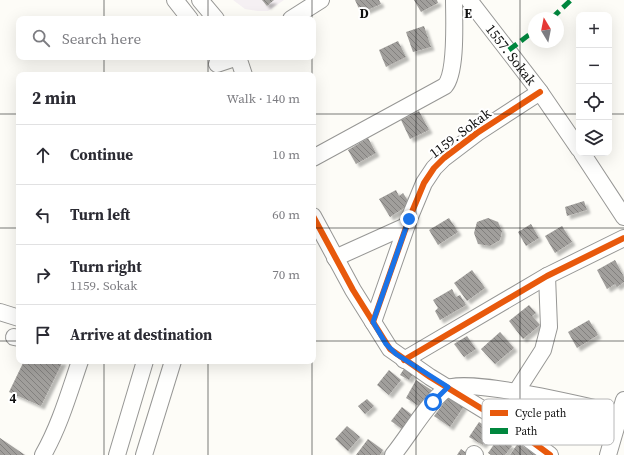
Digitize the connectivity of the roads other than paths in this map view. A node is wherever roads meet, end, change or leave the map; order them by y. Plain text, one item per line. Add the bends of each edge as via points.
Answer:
1 (176, 0) edge
2 (200, 0) edge
3 (321, 0) edge
4 (454, 0) edge
5 (469, 0) edge
6 (188, 16) edge
7 (213, 16) edge
8 (296, 16) edge
9 (230, 60) edge
10 (239, 60) edge
11 (217, 65) edge
12 (243, 72) edge
13 (540, 92) junction
14 (576, 145) edge
15 (316, 156) edge
16 (584, 156) edge
17 (624, 217) edge
18 (316, 222) edge
19 (406, 226) junction
20 (624, 238) edge
21 (335, 258) junction
22 (548, 276) junction
23 (0, 312) edge
24 (16, 317) edge
25 (373, 322) junction
26 (404, 360) junction
27 (77, 364) edge
28 (144, 364) edge
29 (172, 364) edge
30 (448, 387) junction
31 (516, 392) junction
32 (565, 399) edge
33 (622, 407) edge
34 (482, 408) edge
35 (614, 434) edge
36 (535, 445) edge
37 (611, 445) edge
38 (397, 453) edge
39 (546, 454) edge
40 (43, 455) edge
41 (117, 455) edge
42 (144, 455) edge
43 (608, 455) edge

1 - 6 street
2 - 7 street
3 - 8 street
4 - 15 street via 452,61 450,80 446,86 432,91
5 - 13 street, 1557. Sokak
9 - 11 street
10 - 12 street
13 - 14 street, 1557. Sokak
13 - 19 street, 1159. Sokak via 477,133 434,168 424,183
16 - 17 street
18 - 21 street
19 - 21 street
19 - 25 street, 1159. Sokak
20 - 22 street
21 - 25 street
22 - 26 street
22 - 31 street via 549,327 543,350
23 - 24 street
25 - 26 street via 386,344
26 - 30 street
27 - 40 street via 65,408
28 - 41 street
29 - 42 street
30 - 31 street via 478,386
30 - 34 street
30 - 38 street via 433,402
31 - 32 street
33 - 35 street
36 - 39 street
37 - 43 street

